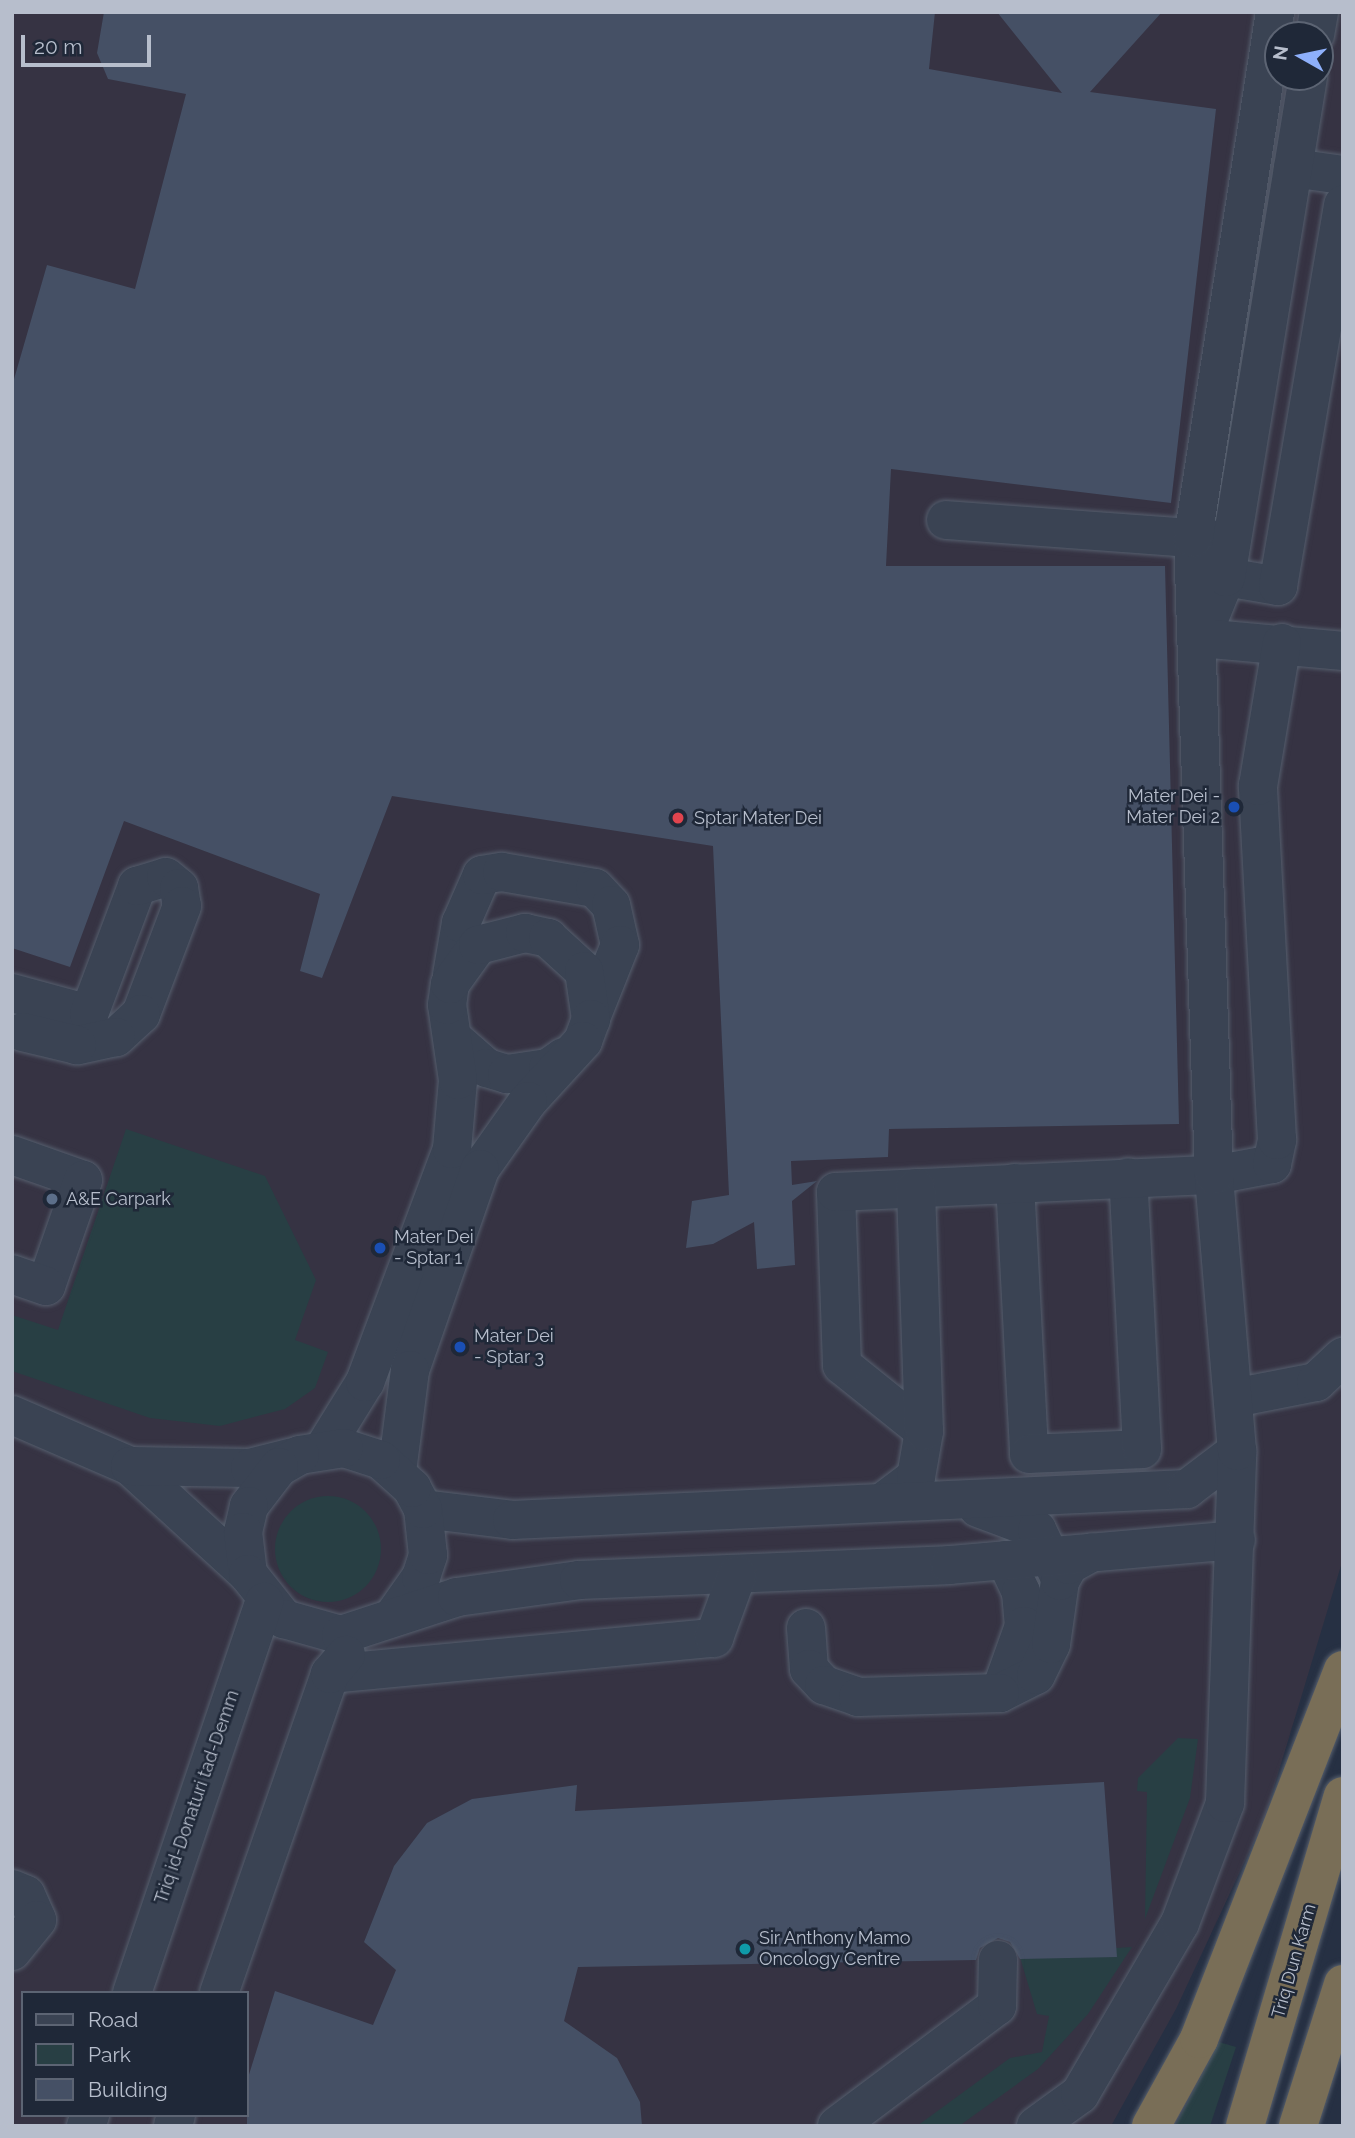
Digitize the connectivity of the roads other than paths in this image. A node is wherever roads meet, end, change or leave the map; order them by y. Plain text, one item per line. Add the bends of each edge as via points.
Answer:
1 (1276, 12) edge
2 (1306, 91) edge
3 (1293, 168) junction
4 (1343, 175) edge
5 (1343, 205) edge
6 (946, 520) dead end
7 (1193, 538) junction
8 (1229, 559) junction
9 (1201, 638) junction
10 (1282, 643) junction
11 (1343, 651) edge
12 (450, 984) junction
13 (591, 1018) junction
14 (20, 1022) edge
15 (456, 1041) junction
16 (572, 1051) junction
17 (12, 1156) edge
18 (1214, 1175) junction
19 (1128, 1177) junction
20 (1016, 1183) junction
21 (916, 1188) junction
22 (12, 1274) edge
23 (1343, 1357) edge
24 (1234, 1398) junction
25 (12, 1415) edge
26 (924, 1431) junction
27 (312, 1451) junction
28 (1237, 1451) junction
29 (130, 1466) junction
30 (397, 1471) junction
31 (945, 1501) junction
32 (883, 1502) junction
33 (423, 1509) junction
34 (1236, 1540) junction
35 (1006, 1560) junction
36 (950, 1564) junction
37 (1057, 1568) junction
38 (737, 1575) junction
39 (256, 1588) junction
40 (383, 1621) junction
41 (806, 1628) dead end
42 (1343, 1670) edge
43 (330, 1674) junction
44 (984, 1694) junction
45 (1343, 1796) edge
46 (12, 1889) edge
47 (12, 1951) edge
48 (998, 1960) dead end
49 (133, 1991) edge
50 (220, 1991) edge
51 (1339, 1996) edge
52 (837, 2126) edge
53 (1036, 2126) edge
54 (1151, 2126) edge
55 (1245, 2126) edge
56 (1298, 2126) edge
57 (1317, 2126) edge

1 - 7 lane
2 - 3 lane
3 - 4 lane
3 - 8 lane
5 - 8 lane via 1278,586
6 - 7 lane
7 - 8 lane
7 - 9 lane
8 - 9 lane
9 - 10 lane
9 - 18 lane
10 - 11 lane
10 - 18 lane via 1258,786 1277,1140 1272,1164
12 - 13 lane via 478,945 513,934 548,938 584,971
12 - 13 lane via 461,923 482,875 502,872 595,888 611,905 620,944
12 - 15 lane via 447,1005
13 - 16 lane
14 - 14 lane via 89,1014 137,886 166,877 179,888 182,906 141,1014 116,1037 77,1045
15 - 16 lane via 487,1068 507,1074 548,1068
15 - 27 lane via 452,1149 365,1381
16 - 30 lane via 480,1169 410,1370
17 - 22 lane via 83,1180 46,1286
18 - 19 lane
18 - 24 lane
19 - 20 lane
19 - 20 lane via 1142,1449 1029,1454
20 - 21 lane
21 - 26 lane
21 - 26 lane via 836,1192 842,1365
23 - 24 lane via 1316,1382
24 - 28 lane
25 - 29 lane
26 - 32 lane via 916,1477
27 - 29 lane via 250,1468
27 - 30 lane via 363,1452
27 - 39 lane via 279,1467 249,1506 243,1532
28 - 31 lane via 1187,1489
28 - 34 lane
29 - 39 lane
30 - 33 lane
31 - 32 lane
31 - 37 lane via 1010,1515 1037,1530
32 - 33 lane via 512,1520
33 - 40 lane via 428,1555 421,1577
34 - 37 lane via 1092,1552
34 - 53 lane via 1225,1803 1180,1923 1080,2094
35 - 36 lane
35 - 37 lane
35 - 44 lane via 1021,1592 1024,1626
36 - 38 lane
36 - 44 lane via 980,1575 1005,1600 1005,1636
37 - 44 lane via 1051,1644 1036,1675
38 - 40 lane via 579,1580
38 - 43 lane via 714,1639
39 - 40 lane via 310,1631 341,1635
39 - 49 lane, Triq id-Donaturi tad-Demm
40 - 43 lane
41 - 44 lane via 809,1669 824,1685 858,1697
42 - 54 highway via 1199,2039
43 - 50 lane
45 - 55 highway, Triq Dun Karm
46 - 47 lane via 26,1895 37,1920
48 - 52 lane via 997,2006
51 - 56 highway
51 - 57 highway

